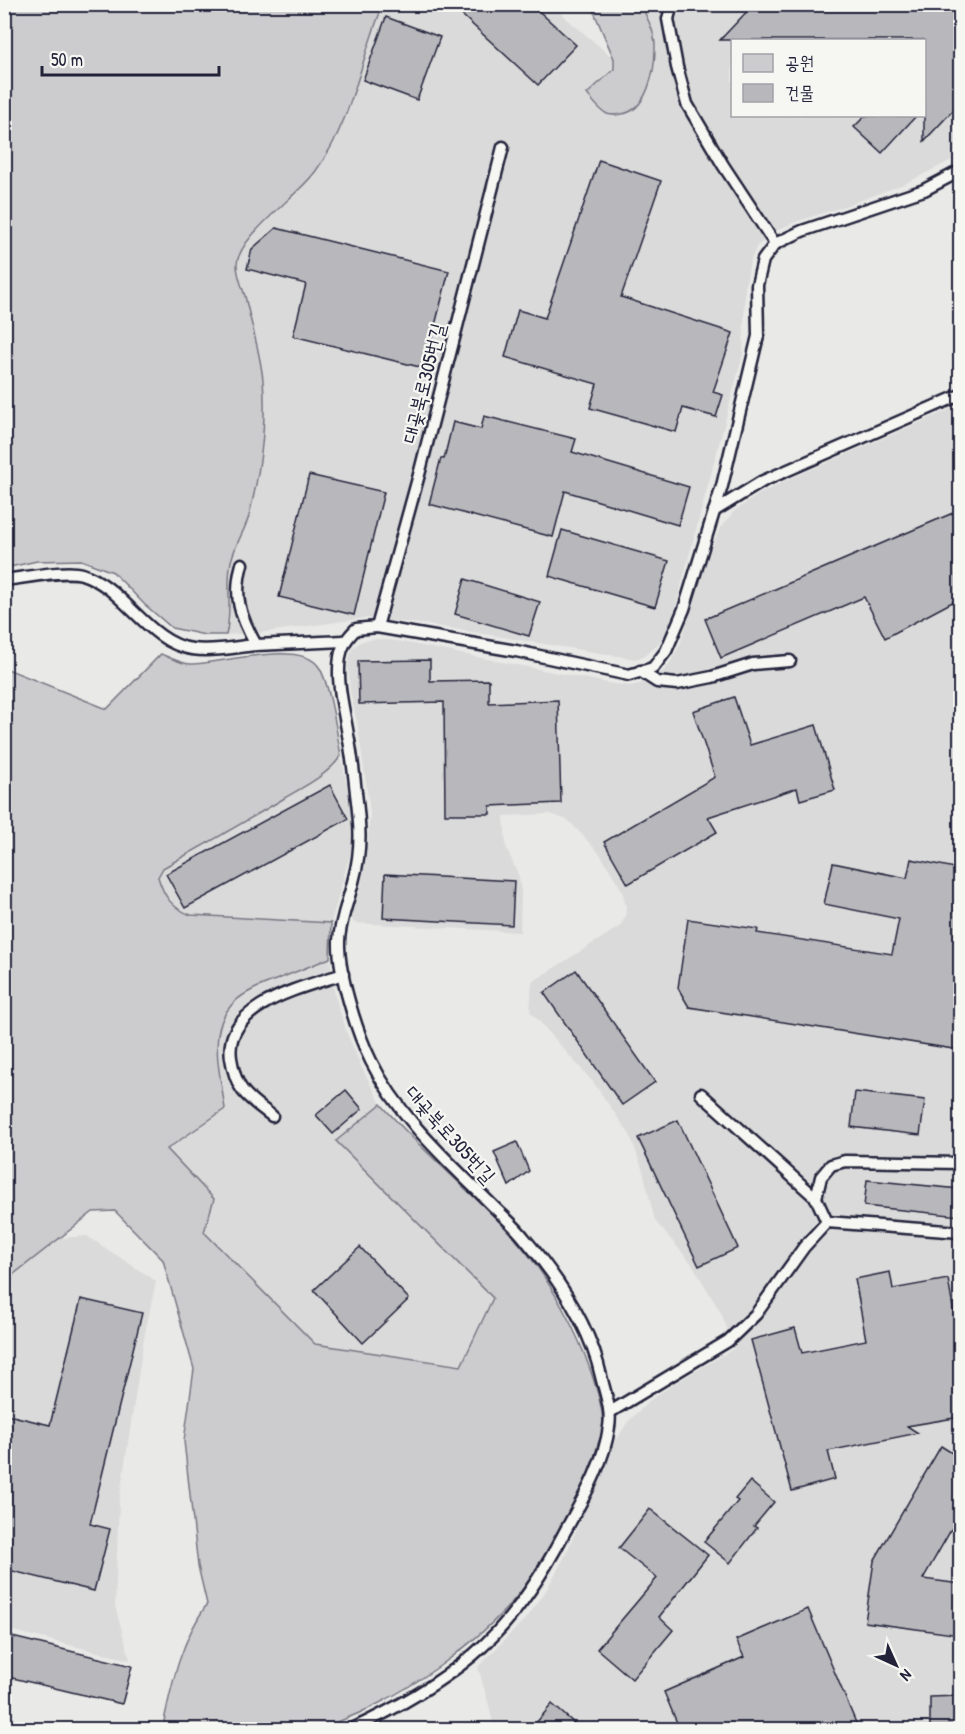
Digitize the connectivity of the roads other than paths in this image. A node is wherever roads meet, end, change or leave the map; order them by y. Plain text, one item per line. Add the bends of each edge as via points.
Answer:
1 (672, 4) edge
2 (503, 147) dead end
3 (960, 171) edge
4 (775, 244) junction
5 (960, 395) edge
6 (714, 511) junction
7 (242, 564) dead end
8 (4, 580) edge
9 (377, 627) junction
10 (344, 641) junction
11 (256, 645) junction
12 (790, 661) dead end
13 (640, 671) junction
14 (343, 974) junction
15 (701, 1094) dead end
16 (272, 1116) dead end
17 (960, 1163) edge
18 (816, 1198) junction
19 (827, 1222) junction
20 (960, 1232) edge
21 (610, 1413) junction
22 (350, 1730) edge

1 - 4 lane via 668,19 687,104
2 - 9 lane, 대곶북로305번길
3 - 4 lane via 924,190 802,231
4 - 6 lane via 763,260 757,285 758,336
5 - 6 lane via 763,481
6 - 13 lane via 684,609 666,651 652,668
7 - 11 lane via 237,581 238,599 241,615
8 - 11 lane via 80,573 99,581 153,629 190,649
9 - 10 lane via 356,629
9 - 13 lane via 629,675
10 - 11 lane
10 - 14 lane, 대곶북로305번길 via 339,658 340,686 361,834 355,877 342,918 339,944
12 - 13 lane via 753,664 676,684 657,682
14 - 16 lane via 282,994 252,1011 236,1027 230,1052 234,1077 247,1096
14 - 21 lane, 대곶북로305번길 via 370,1060 394,1101 525,1238 557,1282 583,1325 599,1365
15 - 18 lane
17 - 18 lane via 845,1161 831,1165 821,1177
18 - 19 lane
19 - 20 lane
19 - 21 lane via 804,1246 756,1314 728,1341
21 - 22 lane, 대곶북로305번길 via 603,1453 582,1499 534,1586 511,1615 474,1654 427,1689

